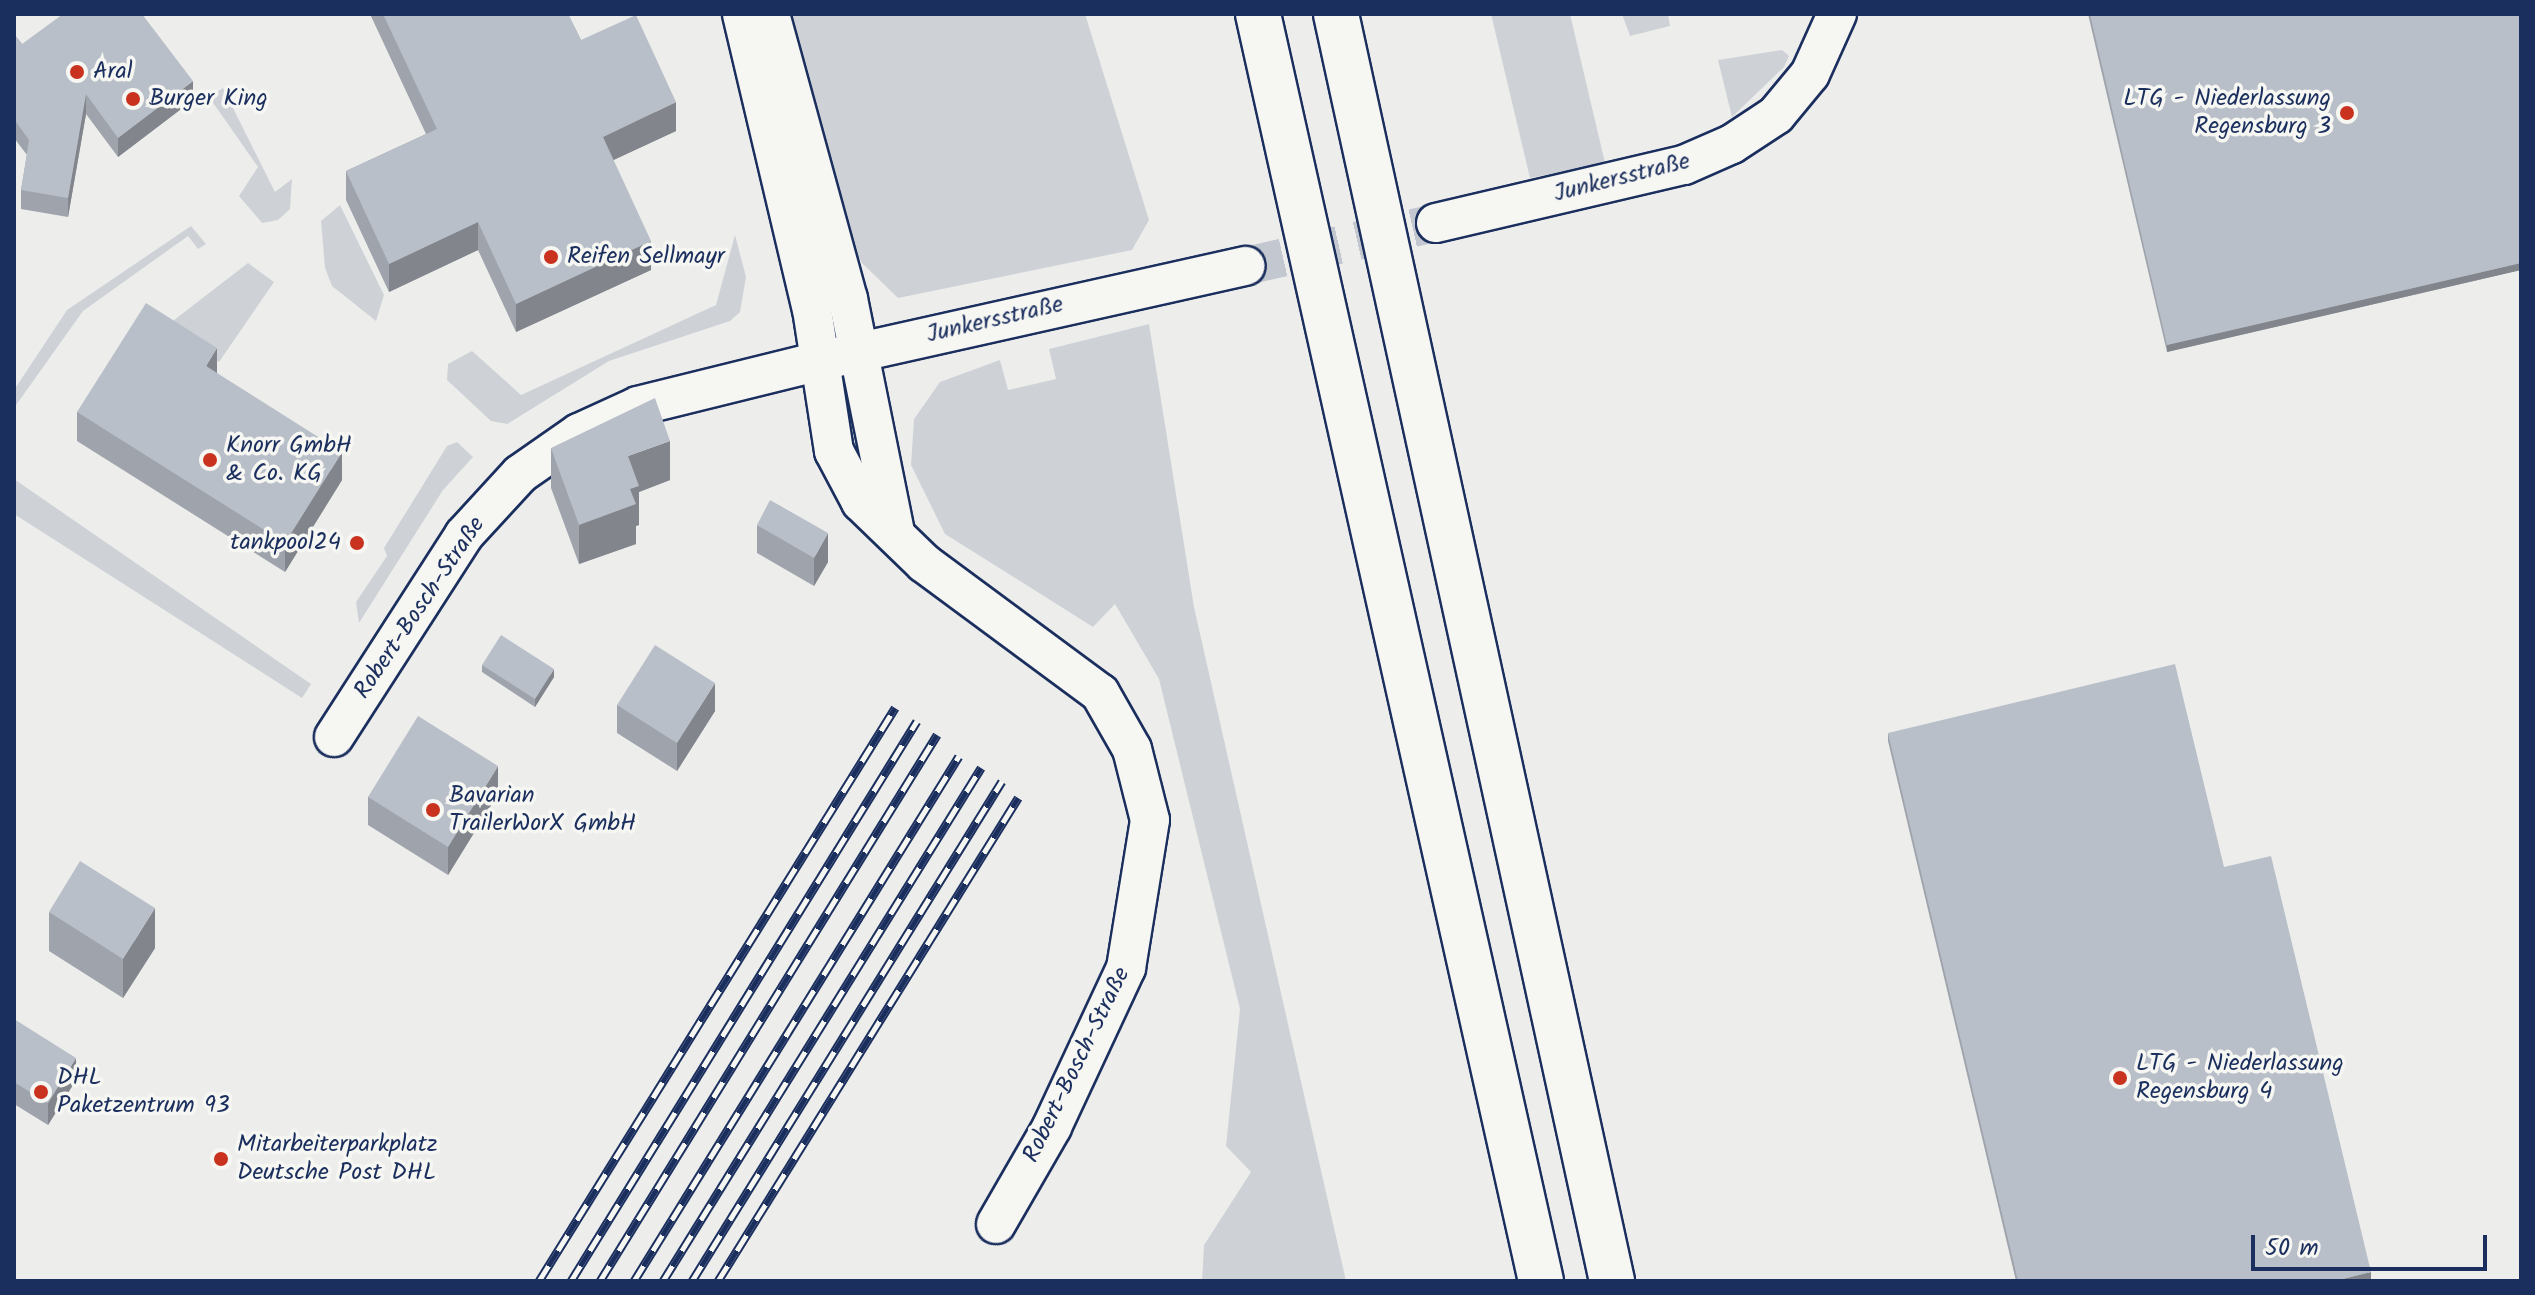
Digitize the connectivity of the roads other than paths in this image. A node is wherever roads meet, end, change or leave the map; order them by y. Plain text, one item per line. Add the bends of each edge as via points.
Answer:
1 (742, 14) edge
2 (770, 14) edge
3 (1258, 14) edge
4 (1336, 14) edge
5 (1837, 14) edge
6 (1436, 223) tunnel mouth
7 (1246, 266) tunnel mouth
8 (838, 356) junction
9 (334, 737) dead end
10 (996, 1224) dead end
11 (1541, 1281) edge
12 (1612, 1281) edge

1 - 8 street, Robert-Bosch-Straße
2 - 8 street, Robert-Bosch-Straße via 848,299
3 - 11 highway
4 - 12 highway
5 - 6 street, Junkersstraße via 1810,74 1776,115 1732,144 1684,165
7 - 8 street, Junkersstraße
8 - 9 street, Robert-Bosch-Straße via 638,406 579,433 520,474 464,535
8 - 10 street, Robert-Bosch-Straße via 834,451 861,502 924,563 1100,693 1132,749 1150,820 1126,968 1052,1127

